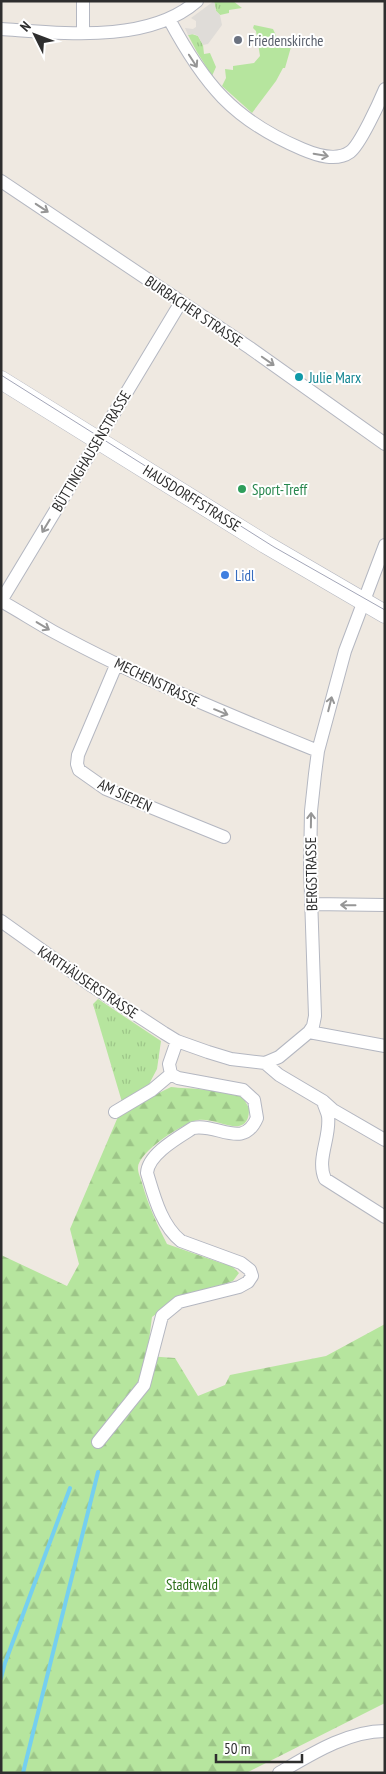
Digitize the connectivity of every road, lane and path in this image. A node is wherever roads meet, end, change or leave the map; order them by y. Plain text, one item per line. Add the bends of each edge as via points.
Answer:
1 (84, 1) edge
2 (198, 1) edge
3 (169, 19) junction
4 (1, 29) edge
5 (83, 33) junction
6 (385, 89) edge
7 (1, 181) edge
8 (181, 302) junction
9 (1, 380) edge
10 (98, 440) junction
11 (385, 444) edge
12 (385, 545) edge
13 (364, 600) junction
14 (1, 601) edge
15 (385, 614) edge
16 (117, 663) junction
17 (318, 751) junction
18 (224, 837) dead end
19 (311, 904) junction
20 (385, 905) edge
21 (1, 921) edge
22 (309, 1032) junction
23 (177, 1041) junction
24 (385, 1046) edge
25 (265, 1063) junction
26 (171, 1074) junction
27 (323, 1101) junction
28 (115, 1112) dead end
29 (385, 1140) edge
30 (385, 1217) edge
31 (98, 1442) dead end
32 (385, 1731) edge
33 (278, 1773) edge

1 - 5 street
2 - 3 street
3 - 5 street via 108,33
3 -> 6 street via 203,76 231,106 272,136 310,153 328,157 350,152
4 - 5 street
7 -> 8 street, BURBACHER STRASSE
8 - 10 street, BÜTTINGHAUSENSTRASSE
8 -> 11 street, BURBACHER STRASSE
9 - 10 main road, HAUSDORFFSTRASSE
10 - 13 main road, HAUSDORFFSTRASSE via 265,544
10 -> 14 street, BÜTTINGHAUSENSTRASSE
12 - 13 street, BERGSTRASSE
13 - 15 main road, HAUSDORFFSTRASSE
17 -> 13 street, BERGSTRASSE via 345,652
14 -> 16 street, MECHENSTRASSE via 53,632
16 -> 17 street, MECHENSTRASSE via 212,709
16 - 18 street, AM SIEPEN via 78,756 79,770 106,789
19 -> 17 street, BERGSTRASSE via 311,810
20 -> 19 street
19 - 22 street, BERGSTRASSE via 315,1016
21 - 23 street, KARTHÄUSERSTRASSE
22 - 24 street
22 - 25 street
23 - 25 street via 231,1059
23 - 26 street via 170,1064
25 - 27 street
26 - 28 street via 152,1090
26 - 31 street via 243,1090 254,1100 257,1118 245,1134 193,1128 160,1152 147,1168 162,1216 174,1235 181,1241 241,1263 252,1276 239,1287 179,1302 162,1316 144,1386
27 - 29 street
27 - 30 street via 328,1117 322,1165 325,1179
32 - 33 street via 339,1742

